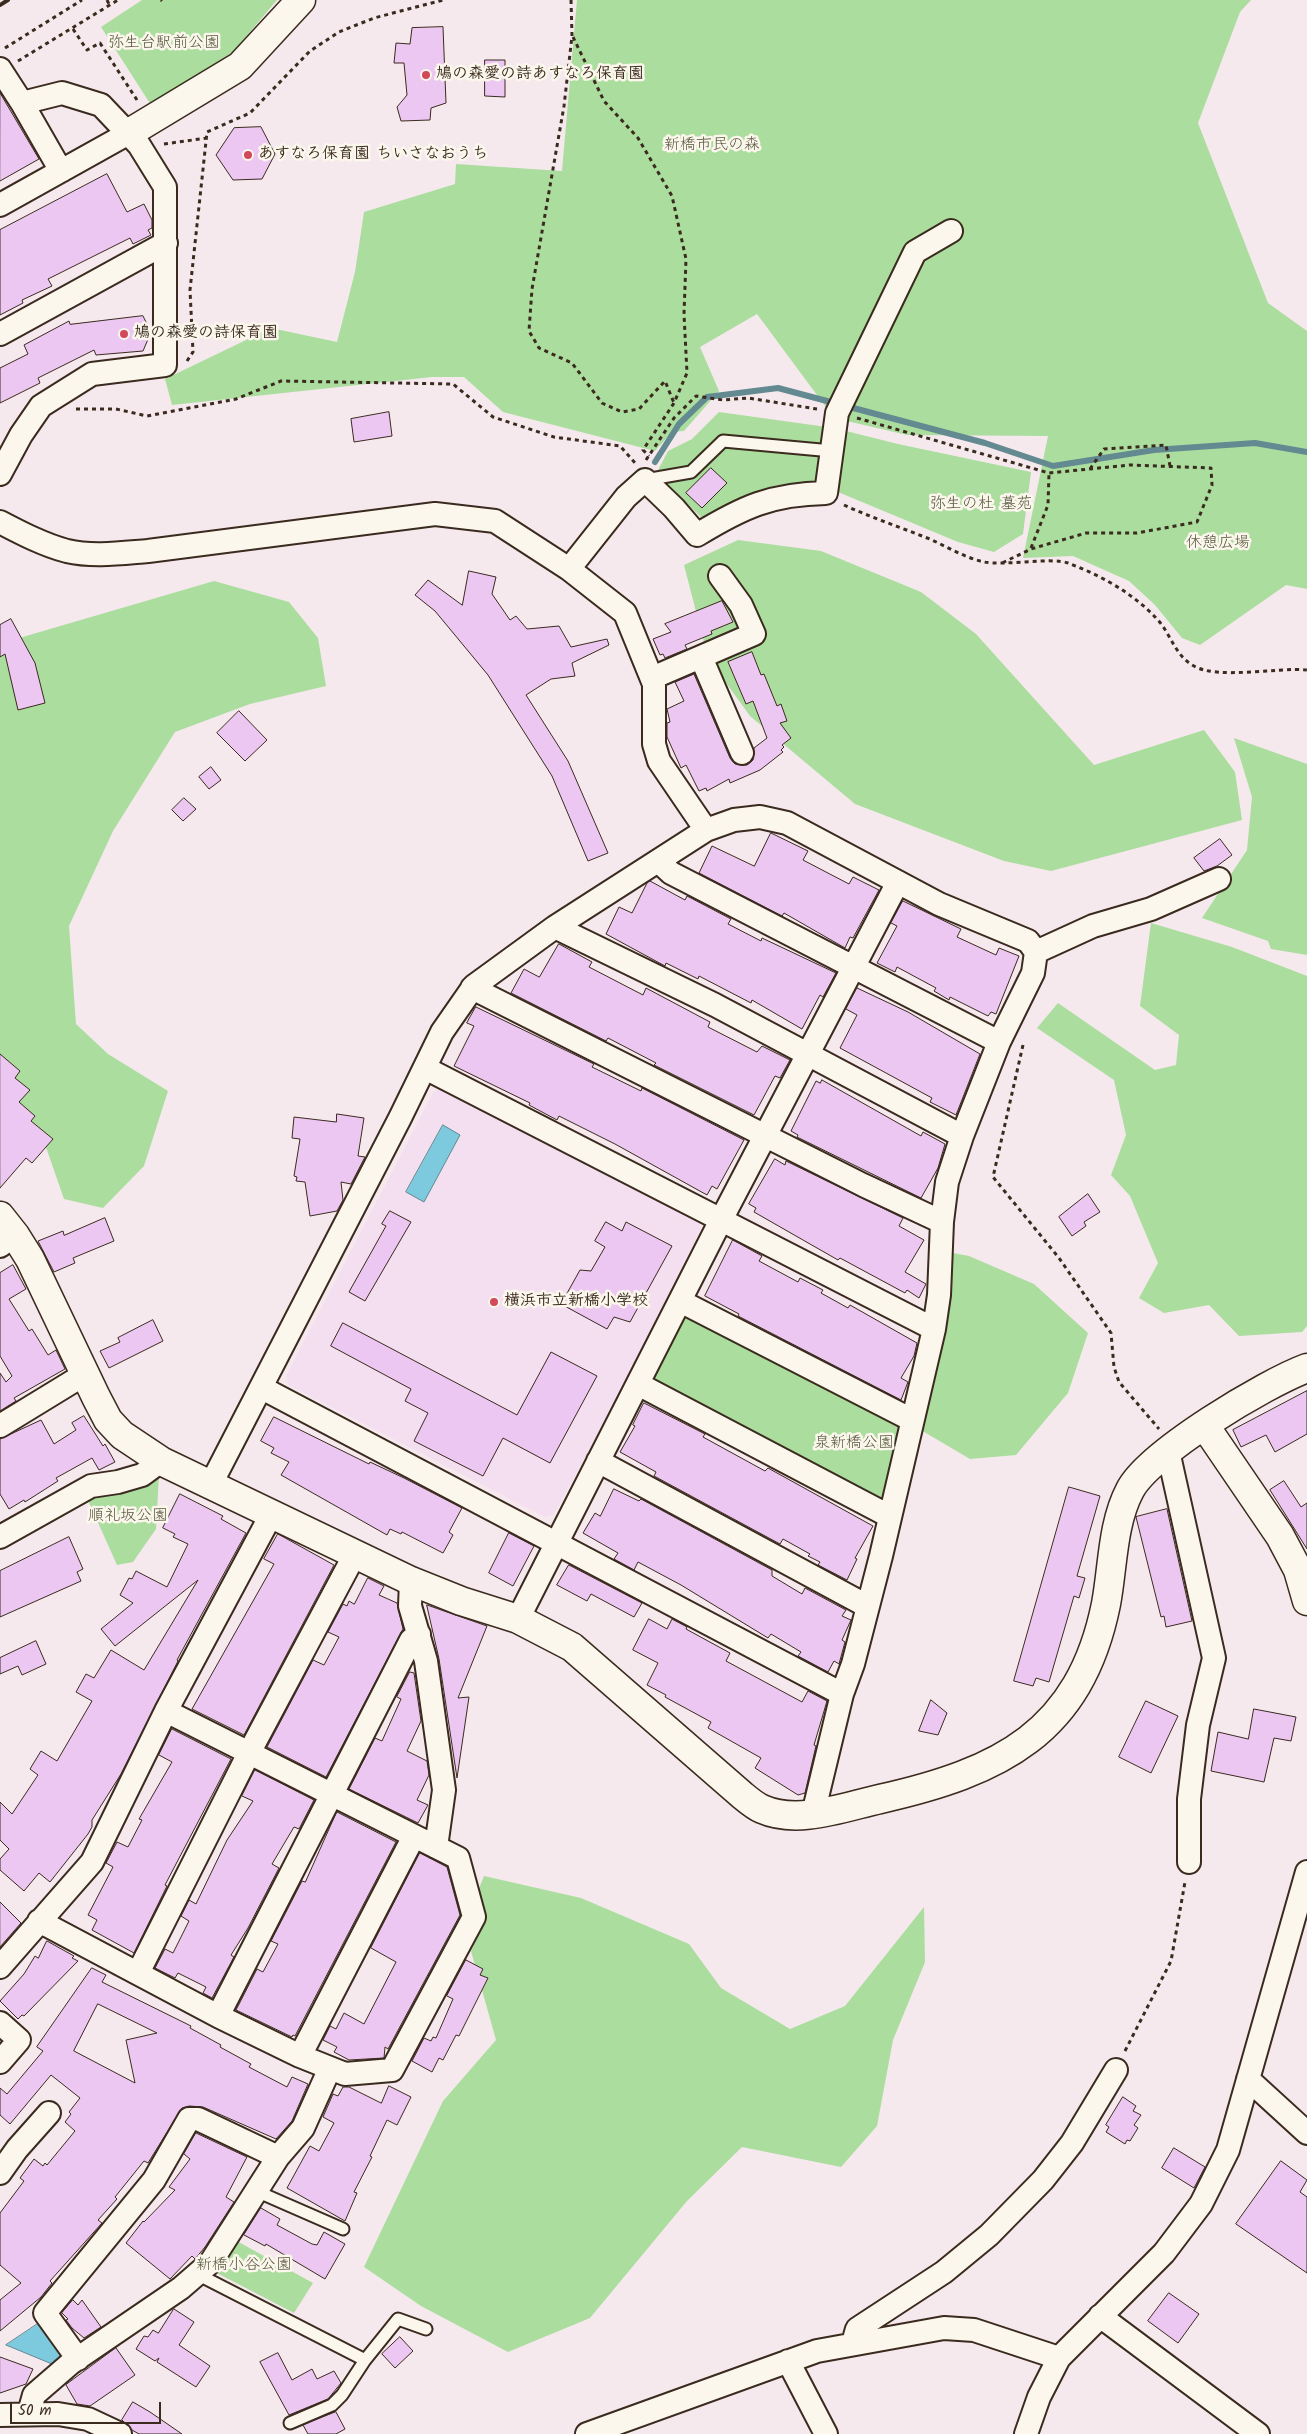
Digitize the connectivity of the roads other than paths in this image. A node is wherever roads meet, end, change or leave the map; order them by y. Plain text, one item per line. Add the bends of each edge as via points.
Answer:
1 (302, 0) edge
2 (7, 63) edge
3 (22, 103) junction
4 (140, 127) junction
5 (61, 171) junction
6 (0, 205) edge
7 (951, 231) dead end
8 (166, 243) junction
9 (0, 334) edge
10 (832, 451) junction
11 (0, 474) edge
12 (643, 475) junction
13 (0, 522) edge
14 (569, 569) junction
15 (720, 576) dead end
16 (701, 657) junction
17 (652, 678) junction
18 (742, 753) dead end
19 (706, 830) junction
20 (658, 861) junction
21 (1219, 879) dead end
22 (898, 882) junction
23 (555, 927) junction
24 (1036, 952) junction
25 (854, 967) junction
26 (472, 988) junction
27 (999, 1042) junction
28 (808, 1054) junction
29 (424, 1068) junction
30 (766, 1136) junction
31 (962, 1136) junction
32 (721, 1220) junction
33 (942, 1222) junction
34 (5, 1233) edge
35 (680, 1301) junction
36 (934, 1329) junction
37 (1307, 1368) edge
38 (85, 1374) junction
39 (638, 1384) junction
40 (262, 1388) junction
41 (912, 1420) junction
42 (0, 1426) edge
43 (1205, 1426) junction
44 (1171, 1449) junction
45 (598, 1461) junction
46 (161, 1462) junction
47 (211, 1484) junction
48 (271, 1515) junction
49 (889, 1516) junction
50 (0, 1537) edge
51 (556, 1543) junction
52 (354, 1554) junction
53 (411, 1581) junction
54 (1307, 1600) edge
55 (867, 1606) junction
56 (518, 1619) junction
57 (419, 1634) junction
58 (842, 1694) junction
59 (166, 1711) junction
60 (249, 1753) junction
61 (331, 1795) junction
62 (813, 1814) junction
63 (414, 1836) junction
64 (436, 1847) junction
65 (1189, 1862) road end
66 (1307, 1872) edge
67 (39, 1921) junction
68 (0, 1967) edge
69 (138, 1973) junction
70 (218, 2016) junction
71 (0, 2023) edge
72 (300, 2056) junction
73 (0, 2062) edge
74 (330, 2068) junction
75 (1116, 2070) road end
76 (1248, 2079) junction
77 (49, 2113) dead end
78 (1307, 2133) edge
79 (278, 2157) junction
80 (0, 2173) edge
81 (256, 2191) junction
82 (342, 2230) dead end
83 (197, 2274) junction
84 (1100, 2316) junction
85 (426, 2329) dead end
86 (852, 2344) junction
87 (1059, 2358) junction
88 (78, 2359) junction
89 (365, 2360) junction
90 (788, 2361) junction
91 (29, 2413) junction
92 (0, 2415) edge
93 (290, 2423) dead end
94 (120, 2434) edge
95 (587, 2434) edge
96 (826, 2434) edge
97 (1026, 2434) edge
98 (1258, 2434) edge

1 - 4 street via 240,66
2 - 3 street
3 - 4 street via 62,93 101,105
3 - 5 street
4 - 5 street
4 - 8 street via 140,145 165,187
5 - 6 street
7 - 10 street via 916,252 837,413
8 - 9 street
8 - 11 street via 165,365 92,374 41,406
10 - 12 lane via 723,441 692,472
10 - 12 street via 826,493 768,499 729,516 700,544 674,508
12 - 14 street
13 - 14 street via 68,551 104,554 435,514 494,521
14 - 17 street via 625,613
15 - 16 street via 741,605 754,634
16 - 17 street
16 - 18 street
17 - 19 street via 654,744 659,761
19 - 20 street
19 - 22 street via 734,820 760,817 787,823
20 - 23 street
20 - 25 street via 671,873
21 - 24 street via 1151,909 1093,926
22 - 24 street via 938,904 1028,941
22 - 25 street
23 - 26 street
23 - 28 street
24 - 27 street via 1032,973
25 - 27 street
25 - 28 street
26 - 29 street via 442,1032
26 - 30 street
27 - 31 street
28 - 30 street
28 - 31 street
29 - 32 street
29 - 40 street
30 - 32 street
30 - 33 street
31 - 33 street via 947,1182
32 - 35 street
32 - 36 street
33 - 36 street
34 - 38 street via 30,1259
35 - 39 street
35 - 41 street
36 - 41 street
37 - 43 street via 1289,1375
38 - 42 street
38 - 46 street via 108,1420 122,1435
39 - 45 street
39 - 49 street
40 - 47 street
40 - 51 street
41 - 49 street
43 - 44 street
43 - 54 street via 1280,1536 1298,1570
44 - 62 street via 1146,1468 1130,1490 1119,1521 1100,1634 1086,1672 1072,1696 1053,1718 1025,1742 965,1776
44 - 65 street via 1214,1658 1198,1724 1189,1799
45 - 51 street
45 - 55 street
46 - 47 street
46 - 50 street via 142,1475 91,1486
47 - 48 street
48 - 52 street
48 - 59 street
49 - 55 street
51 - 56 street
51 - 58 street
52 - 53 street
52 - 60 street
53 - 56 street
53 - 57 street via 410,1606
55 - 58 street
56 - 62 street via 572,1647 722,1780 761,1809 784,1815
57 - 61 street via 411,1640
57 - 64 street via 426,1661 444,1790
58 - 62 street
59 - 60 street
59 - 67 street via 92,1862
60 - 61 street
60 - 69 street
61 - 63 street
61 - 70 street
63 - 64 street
63 - 72 street
64 - 74 street via 458,1858 474,1918 392,2070 345,2074
66 - 76 street
67 - 68 street
67 - 69 street
69 - 70 street
70 - 72 street
71 - 73 street via 19,2040
72 - 74 street
74 - 79 street via 303,2128
75 - 86 street via 1072,2144 1043,2180 989,2235 944,2272 858,2329
76 - 78 street
76 - 84 street via 1228,2150 1202,2204 1164,2253
77 - 80 street
79 - 81 street
79 - 88 street via 198,2119 189,2119 154,2180 45,2313
81 - 82 lane
81 - 83 street via 211,2262
83 - 88 street
83 - 89 lane
84 - 87 street
84 - 98 street
85 - 89 lane via 398,2319
86 - 87 street via 944,2328 974,2330
86 - 90 street via 817,2350
87 - 97 street via 1039,2397
88 - 91 street via 34,2395
89 - 93 lane via 342,2395 332,2404
90 - 95 street
90 - 96 street
91 - 92 street
91 - 94 street via 88,2419

